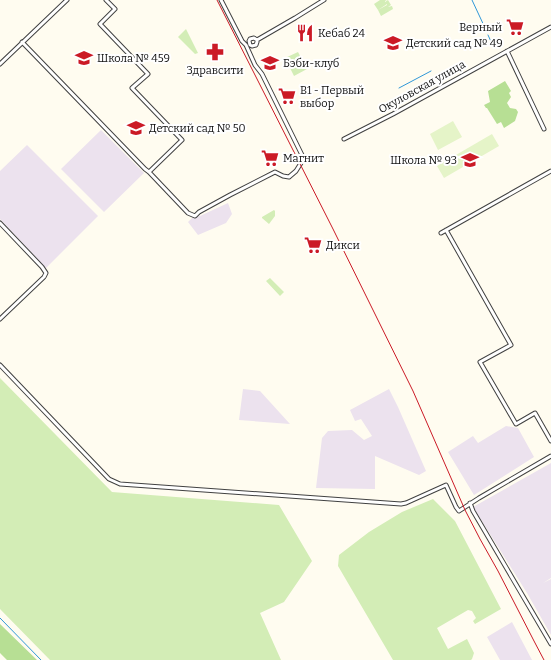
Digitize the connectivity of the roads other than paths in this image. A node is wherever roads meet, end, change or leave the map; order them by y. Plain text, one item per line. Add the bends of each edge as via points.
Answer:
1 (67, 0) edge
2 (106, 0) edge
3 (221, 0) edge
4 (324, 0) edge
5 (551, 27) edge
6 (257, 40) junction
7 (22, 42) junction
8 (248, 45) junction
9 (507, 51) junction
10 (0, 64) edge
11 (544, 129) dead end
12 (344, 139) dead end
13 (551, 170) edge
14 (149, 172) junction
15 (0, 223) edge
16 (446, 230) junction
17 (441, 233) dead end
18 (0, 319) edge
19 (0, 365) edge
20 (551, 441) edge
21 (551, 456) edge
22 (470, 504) junction
23 (551, 644) edge

1 - 7 street
2 - 14 street via 115,9 100,24 148,74 132,88 182,140
3 - 8 street via 242,41
4 - 6 street
5 - 9 street, Окуловская улица
6 - 8 street via 254,46
6 - 8 street via 251,38
7 - 10 street
7 - 14 street
8 - 14 street via 255,65 262,74 302,155 296,171 287,177 275,172 195,216 190,214
9 - 11 street
9 - 12 street, Окуловская улица
13 - 16 street
15 - 18 street via 46,273
16 - 17 street
16 - 20 street via 511,345 480,362 516,424 535,413
19 - 22 street via 109,478 120,484 400,504 446,485 459,510
21 - 22 street
22 - 23 street

